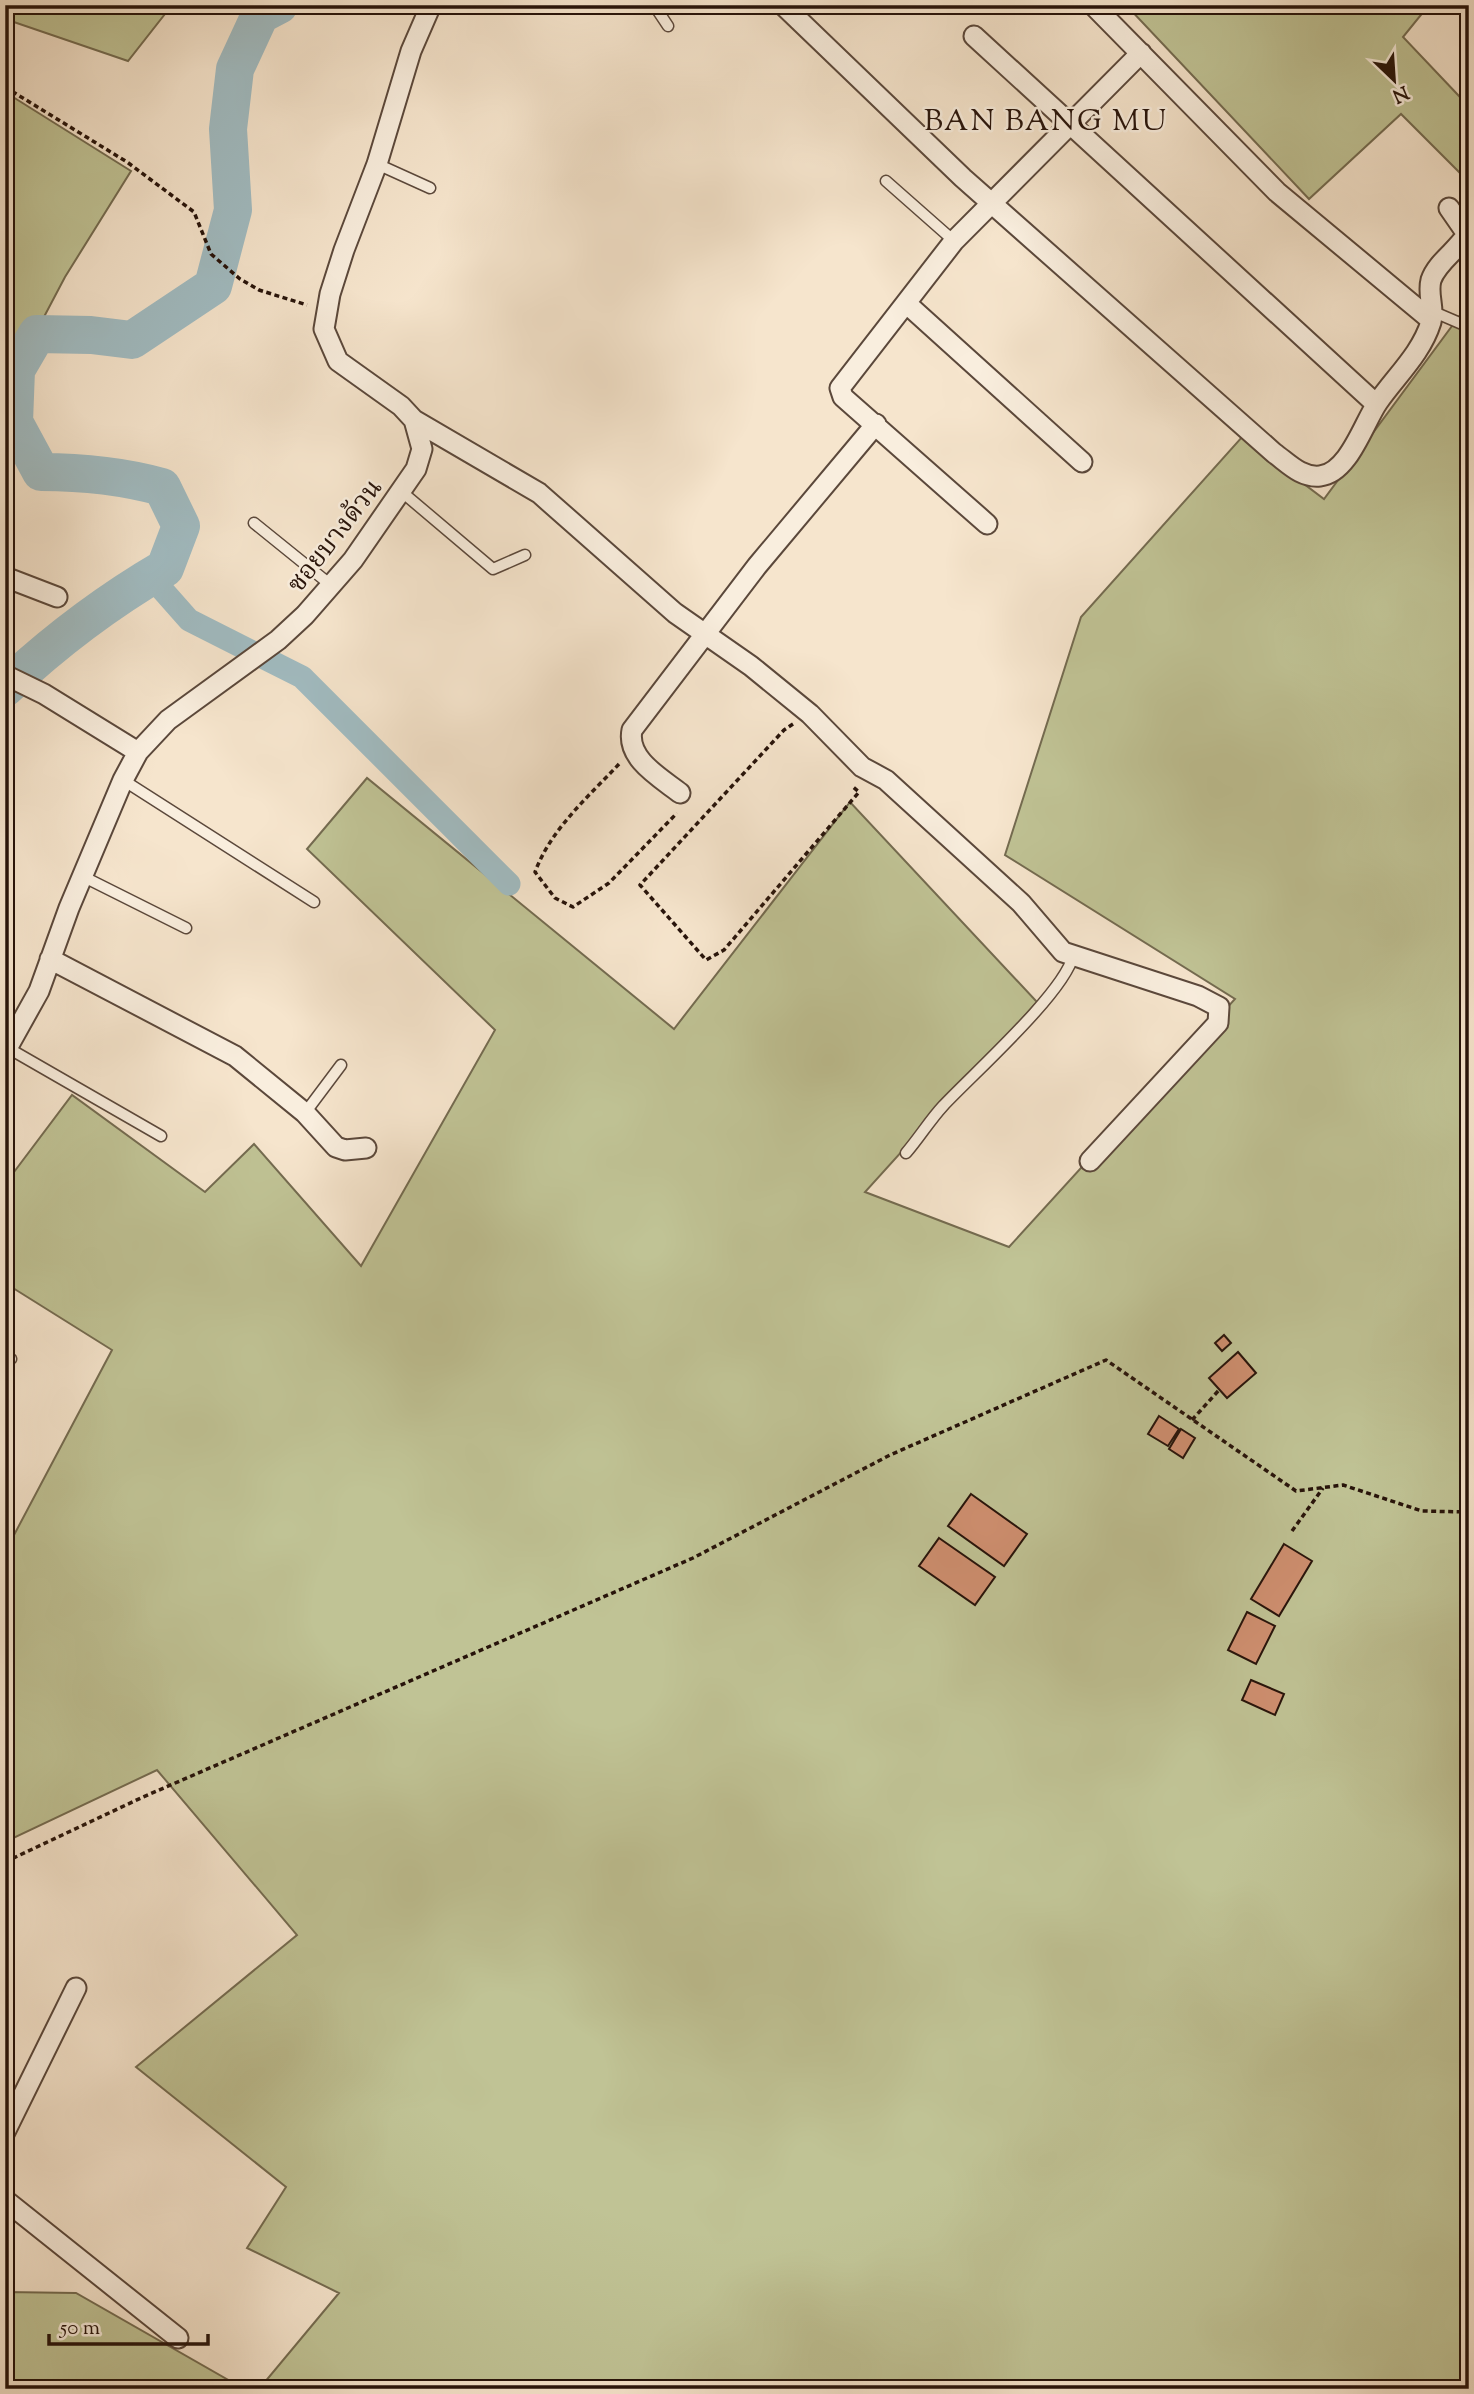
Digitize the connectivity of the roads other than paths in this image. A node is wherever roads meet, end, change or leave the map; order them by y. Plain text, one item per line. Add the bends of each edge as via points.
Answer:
1 (431, 5) edge
2 (654, 5) edge
3 (783, 5) edge
4 (1093, 5) edge
5 (668, 26) dead end
6 (974, 36) dead end
7 (1141, 52) junction
8 (1069, 124) junction
9 (377, 164) junction
10 (886, 181) dead end
11 (430, 188) dead end
12 (988, 205) junction
13 (1449, 208) dead end
14 (960, 235) junction
15 (907, 304) junction
16 (1433, 316) junction
17 (1469, 327) edge
18 (1376, 404) junction
19 (414, 420) junction
20 (876, 424) junction
21 (1082, 462) dead end
22 (402, 492) junction
23 (254, 523) dead end
24 (986, 524) dead end
25 (525, 555) dead end
26 (5, 577) edge
27 (332, 586) junction
28 (57, 597) dead end
29 (707, 634) junction
30 (5, 675) edge
31 (138, 752) junction
32 (123, 780) junction
33 (680, 793) road end
34 (84, 877) junction
35 (314, 902) dead end
36 (187, 928) dead end
37 (1073, 956) junction
38 (50, 959) junction
39 (9, 1038) edge
40 (341, 1065) dead end
41 (305, 1113) junction
42 (161, 1136) dead end
43 (366, 1148) dead end
44 (906, 1153) dead end
45 (1090, 1161) dead end
46 (76, 1988) dead end
47 (5, 2132) edge
48 (5, 2200) edge
49 (178, 2338) dead end

1 - 9 street via 411,51
2 - 5 lane
3 - 12 street
4 - 7 street
6 - 8 street
7 - 8 street
7 - 16 street via 1277,192
8 - 12 street
8 - 18 street
9 - 11 lane
9 - 19 street via 344,250 324,329 338,361
10 - 14 lane
12 - 14 street
12 - 18 street via 1304,475 1322,476 1336,469 1362,436
13 - 16 street via 1466,234 1432,278
14 - 15 street
15 - 20 street via 840,388 843,397
15 - 21 street
16 - 17 lane
16 - 18 street via 1416,354
19 - 22 street, ซอยบางด้วน via 422,449
19 - 29 street via 539,493 675,613
20 - 24 street
20 - 29 street via 757,566
22 - 25 lane via 493,569
22 - 27 street, ซอยบางด้วน
23 - 27 lane
26 - 28 street
27 - 31 street, ซอยบางด้วน via 278,640 168,720
29 - 33 street via 632,730 633,750
29 - 37 street via 810,714 862,767 886,780 1021,902 1055,946
30 - 31 street
31 - 32 street, ซอยบางด้วน
32 - 34 street, ซอยบางด้วน
32 - 35 lane
34 - 36 lane
34 - 38 street, ซอยบางด้วน
37 - 44 lane via 1066,976 940,1109
37 - 45 street via 1198,996 1219,1007 1221,1013 1218,1024
38 - 39 street, ซอยบางด้วน via 39,991
38 - 41 street via 235,1056
39 - 42 lane
40 - 41 lane
41 - 43 street via 336,1147
46 - 47 street
48 - 49 street

